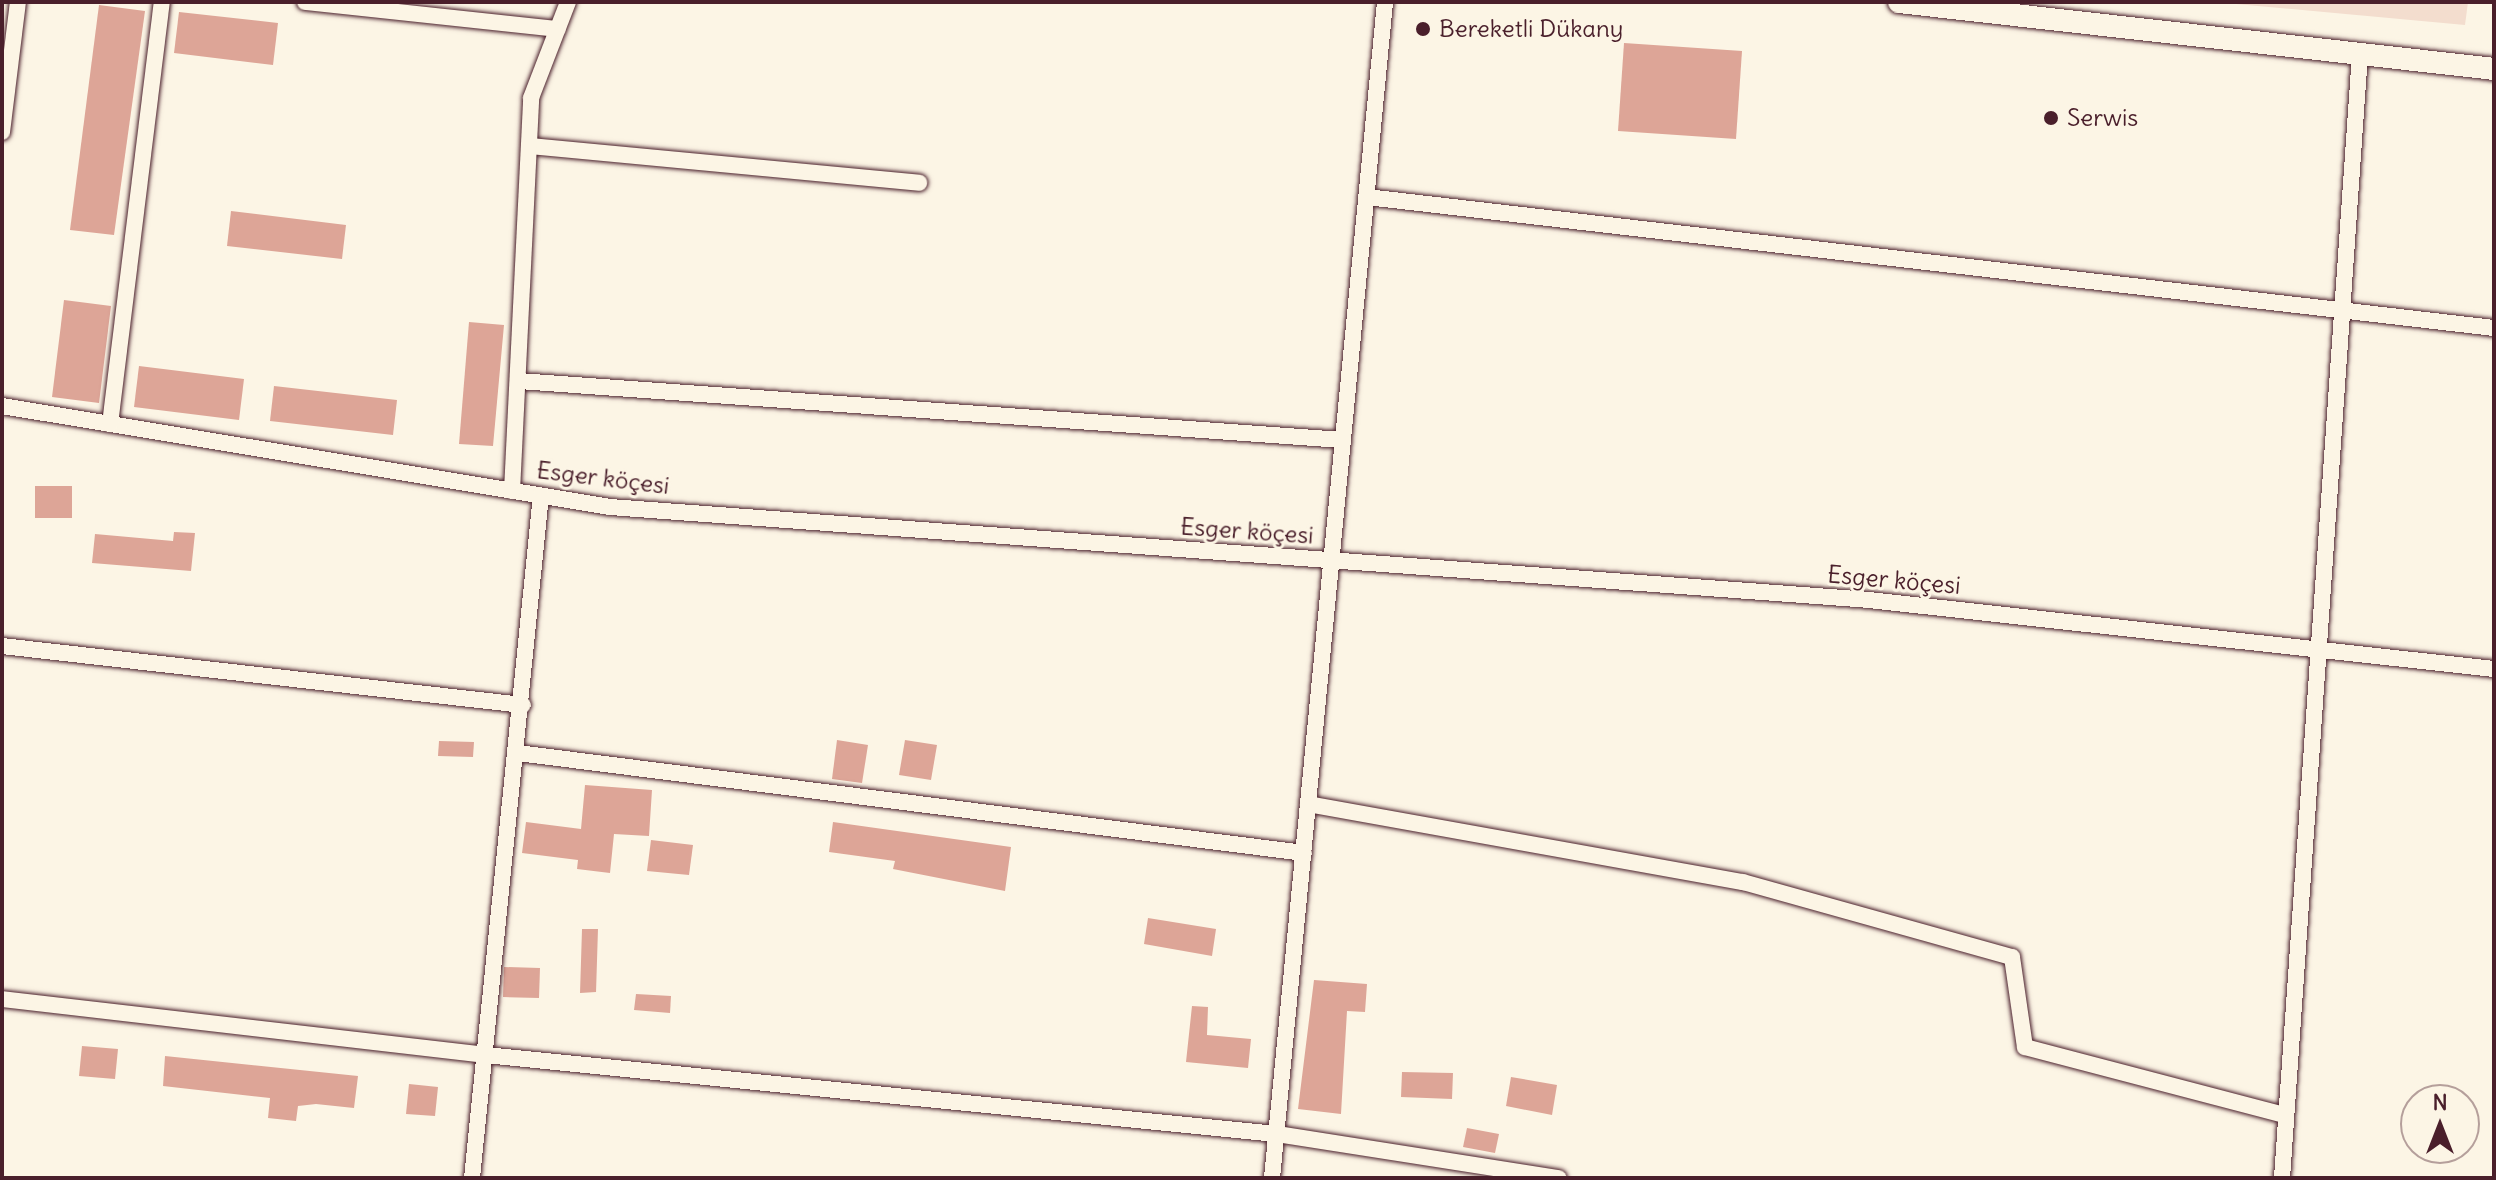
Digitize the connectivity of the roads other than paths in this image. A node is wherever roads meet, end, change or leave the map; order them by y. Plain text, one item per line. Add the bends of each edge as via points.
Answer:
1 (18, 2) edge
2 (162, 2) edge
3 (305, 2) edge
4 (568, 2) edge
5 (1385, 2) edge
6 (1899, 2) edge
7 (558, 29) junction
8 (2360, 55) junction
9 (2494, 69) edge
10 (2, 132) edge
11 (530, 146) junction
12 (919, 183) dead end
13 (1367, 197) junction
14 (2341, 311) junction
15 (2494, 328) edge
16 (519, 381) junction
17 (2, 406) edge
18 (110, 424) junction
19 (1343, 440) junction
20 (512, 491) junction
21 (541, 495) junction
22 (1331, 562) junction
23 (2, 646) edge
24 (2318, 649) junction
25 (2494, 669) edge
26 (523, 705) junction
27 (518, 753) junction
28 (1308, 804) junction
29 (1304, 853) junction
30 (2, 999) edge
31 (485, 1055) junction
32 (2285, 1115) junction
33 (1277, 1134) junction
34 (472, 1178) edge
35 (1272, 1178) edge
36 (1559, 1178) edge
37 (2282, 1178) edge

1 - 10 street
2 - 18 street
3 - 7 street
4 - 7 street
5 - 13 street
6 - 8 street
7 - 11 street via 531,98
8 - 9 street
8 - 14 street
11 - 12 street
11 - 16 street
13 - 14 street
13 - 19 street
14 - 15 street
14 - 24 street
16 - 19 street
16 - 20 street
17 - 18 street, Esger köçesi
18 - 20 street, Esger köçesi
19 - 22 street
20 - 21 street, Esger köçesi
21 - 22 street, Esger köçesi via 610,507
21 - 26 street
22 - 24 street, Esger köçesi via 1869,600
22 - 28 street
23 - 26 street
24 - 25 street, Esger köçesi
24 - 32 street
26 - 27 street
27 - 29 street
27 - 31 street
28 - 29 street
28 - 32 street via 1743,882 2012,957 2025,1047
29 - 33 street
30 - 31 street
31 - 33 street
31 - 34 street
32 - 37 street
33 - 35 street
33 - 36 street

